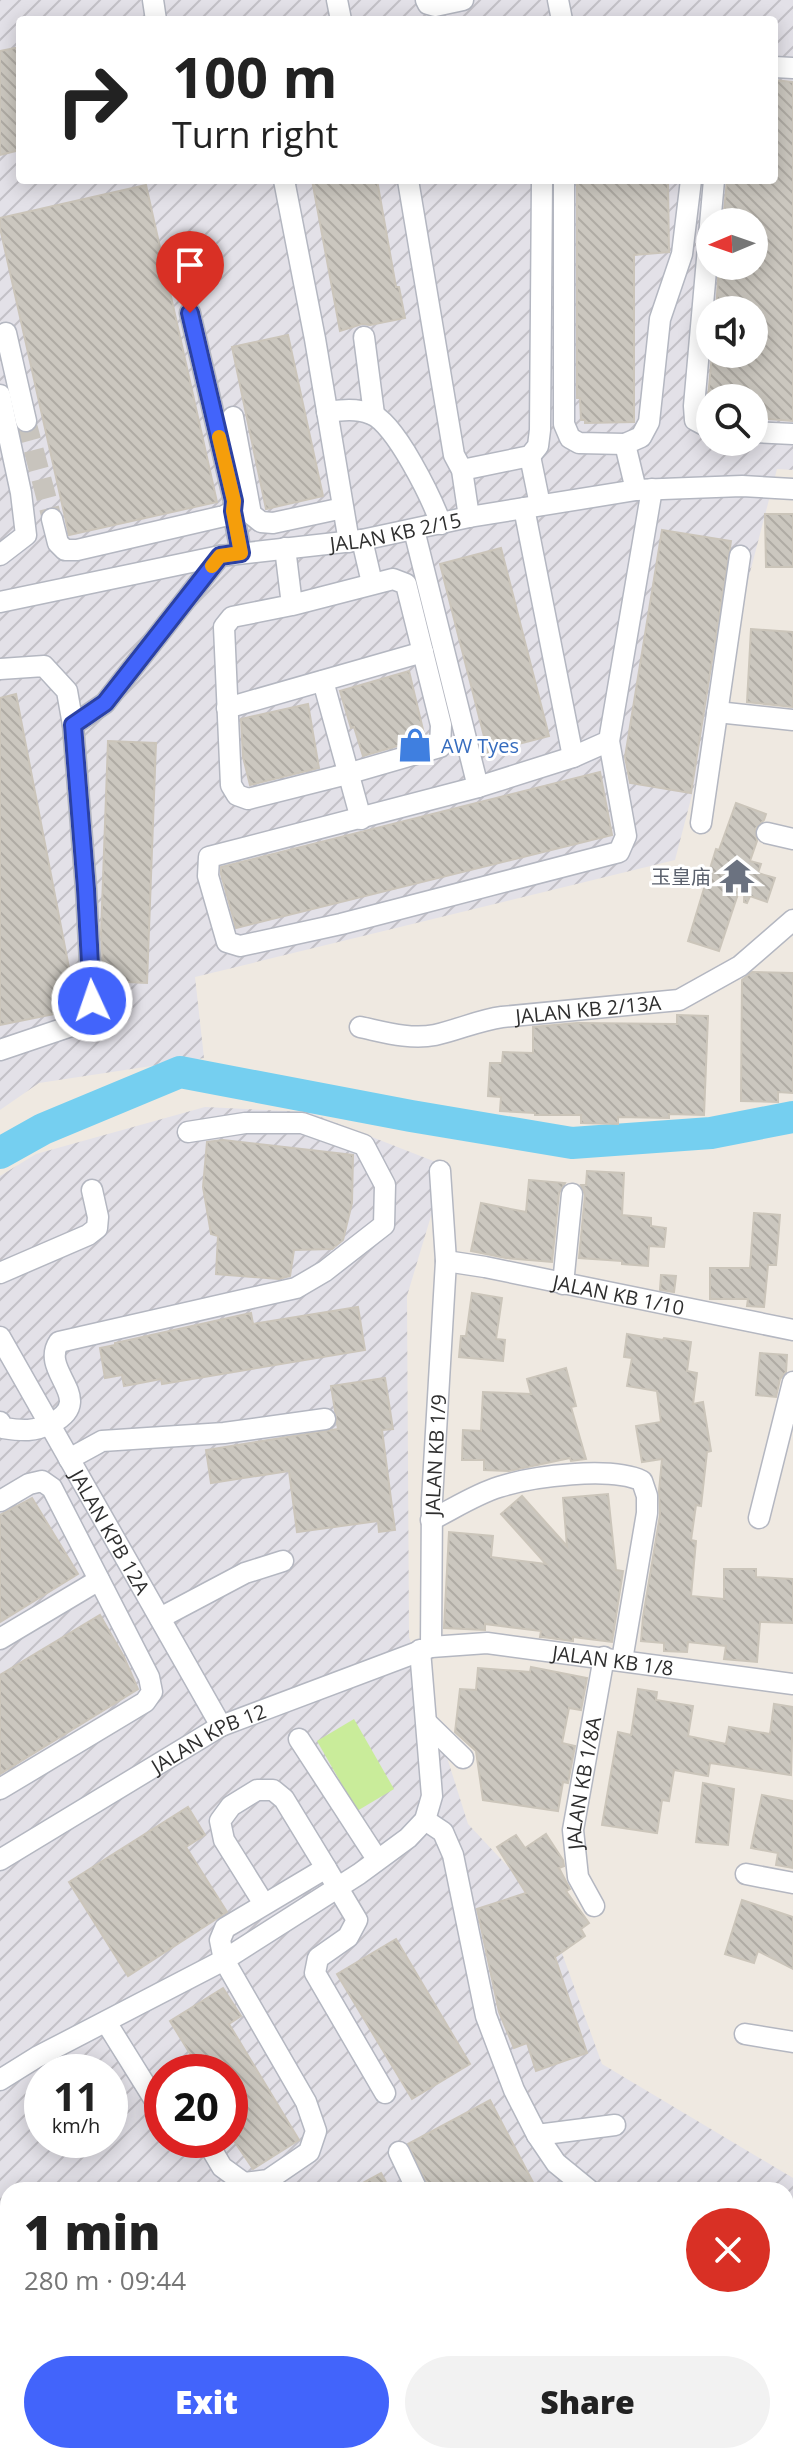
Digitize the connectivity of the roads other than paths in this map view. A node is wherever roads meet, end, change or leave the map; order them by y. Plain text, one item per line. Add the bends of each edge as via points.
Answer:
1 (426, 0) edge
2 (463, 0) edge
3 (285, 184) edge
4 (409, 184) edge
5 (542, 184) edge
6 (564, 184) edge
7 (691, 184) edge
8 (714, 184) edge
9 (190, 313) dead end
10 (6, 333) dead end
11 (364, 337) dead end
12 (0, 395) edge
13 (327, 412) junction
14 (374, 414) junction
15 (233, 417) dead end
16 (26, 421) tunnel mouth
17 (696, 421) edge
18 (768, 433) edge
19 (793, 434) edge
20 (625, 444) junction
21 (530, 456) junction
22 (462, 470) junction
23 (644, 489) junction
24 (793, 489) edge
25 (532, 507) junction
26 (343, 508) junction
27 (233, 511) junction
28 (469, 517) junction
29 (52, 519) tunnel mouth
30 (441, 524) junction
31 (414, 530) junction
32 (356, 541) junction
33 (285, 548) junction
34 (241, 553) junction
35 (0, 555) edge
36 (220, 556) junction
37 (740, 556) dead end
38 (372, 583) junction
39 (0, 602) edge
40 (292, 605) junction
41 (423, 652) junction
42 (0, 669) edge
43 (323, 681) junction
44 (227, 708) junction
45 (717, 712) junction
46 (793, 720) edge
47 (73, 725) junction
48 (609, 741) junction
49 (573, 757) junction
50 (347, 774) junction
51 (478, 787) junction
52 (361, 819) junction
53 (701, 823) dead end
54 (767, 833) dead end
55 (793, 839) edge
56 (793, 920) edge
57 (360, 1027) dead end
58 (0, 1050) edge
59 (188, 1132) dead end
60 (440, 1171) dead end
61 (92, 1190) dead end
62 (572, 1194) dead end
63 (446, 1261) junction
64 (0, 1273) edge
65 (563, 1284) junction
66 (793, 1330) edge
67 (0, 1337) edge
68 (793, 1382) edge
69 (325, 1419) dead end
70 (0, 1422) edge
71 (50, 1424) junction
72 (69, 1459) junction
73 (0, 1501) edge
74 (759, 1518) dead end
75 (431, 1520) junction
76 (283, 1561) dead end
77 (99, 1580) junction
78 (148, 1598) junction
79 (118, 1614) junction
80 (160, 1618) junction
81 (0, 1639) edge
82 (425, 1649) junction
83 (613, 1659) junction
84 (793, 1684) edge
85 (428, 1724) junction
86 (221, 1726) junction
87 (299, 1739) dead end
88 (463, 1758) dead end
89 (0, 1789) edge
90 (425, 1820) junction
91 (377, 1859) junction
92 (0, 1860) edge
93 (326, 1868) junction
94 (746, 1874) dead end
95 (793, 1883) edge
96 (338, 1887) junction
97 (264, 1904) junction
98 (594, 1906) dead end
99 (224, 1960) junction
100 (106, 2022) junction
101 (745, 2034) dead end
102 (793, 2042) edge
103 (0, 2080) edge
104 (144, 2083) edge
105 (385, 2093) dead end
106 (615, 2125) dead end
107 (537, 2135) junction
108 (399, 2152) dead end
109 (217, 2158) edge
110 (243, 2182) edge
111 (252, 2182) edge
112 (413, 2182) edge
113 (579, 2182) edge

1 - 2 street via 435,6
3 - 13 street
4 - 22 street via 454,455
5 - 21 street via 540,430
6 - 20 street via 564,424 579,443
7 - 20 street via 682,254 660,319 649,422 641,437
8 - 17 street
9 - 27 street
10 - 16 street
11 - 14 street
12 - 35 street via 26,535
13 - 14 street via 352,409
13 - 26 street
14 - 30 street via 395,436
15 - 26 street via 251,514 273,523
18 - 19 street
20 - 23 street
21 - 22 street
21 - 25 street
22 - 28 street
23 - 24 street, JALAN KB 2/15
23 - 25 street, JALAN KB 2/15
23 - 48 street
25 - 28 street, JALAN KB 2/15
25 - 49 street
26 - 32 street
27 - 29 street via 77,550 65,550 58,543
27 - 34 street
28 - 30 street, JALAN KB 2/15
30 - 31 street, JALAN KB 2/15
31 - 32 street, JALAN KB 2/15
31 - 51 street
32 - 33 street, JALAN KB 2/15
32 - 38 street
33 - 34 street, JALAN KB 2/15
33 - 40 street
34 - 36 street, JALAN KB 2/15
36 - 39 street, JALAN KB 2/15
36 - 47 street via 105,703
37 - 45 street
38 - 40 street
38 - 41 street via 393,579 406,584
40 - 44 street via 232,617 224,627
41 - 43 street
41 - 50 street via 441,725 440,747
42 - 47 street via 44,666 67,691
43 - 44 street
43 - 50 street
44 - 50 street via 231,785 237,795 248,799
45 - 46 street
45 - 53 street
47 - 58 street via 92,1001 83,1022
48 - 49 street
48 - 52 street via 626,836 619,852 341,924 240,946 227,942 208,876 209,857
49 - 51 street
50 - 52 street
51 - 52 street
54 - 55 street
56 - 57 street, JALAN KB 2/13A via 740,966 679,1000 502,1017 434,1035 403,1037
59 - 71 street via 245,1123 302,1123 364,1145 385,1185 384,1225 296,1288 59,1342 55,1362 70,1406
60 - 63 street, JALAN KB 1/9
61 - 64 street via 97,1228
62 - 65 street
63 - 65 street, JALAN KB 1/10
63 - 75 street, JALAN KB 1/9
65 - 66 street, JALAN KB 1/10
67 - 71 street, JALAN KPB 12A
68 - 74 street
69 - 72 street via 224,1433 102,1441
70 - 71 street via 3,1428 31,1432
71 - 72 street, JALAN KPB 12A
72 - 78 street, JALAN KPB 12A
73 - 77 street via 29,1484 42,1481 52,1488
75 - 82 street, JALAN KB 1/9
75 - 83 street, JALAN KB 1/8A via 496,1488 526,1480 612,1474 642,1481 647,1513
76 - 80 street via 245,1573
77 - 79 street
77 - 81 street
78 - 79 street
78 - 80 street, JALAN KPB 12A
79 - 89 street via 152,1692 145,1702
80 - 86 street, JALAN KPB 12A
82 - 83 street, JALAN KB 1/8 via 487,1643
82 - 85 street, JALAN KB 1/9
82 - 86 street, JALAN KPB 12
83 - 84 street, JALAN KB 1/8
83 - 98 street, JALAN KB 1/8A via 573,1830 578,1877
85 - 88 street
85 - 90 street, JALAN KB 1/9 via 432,1796
86 - 92 street, JALAN KPB 12
87 - 91 street
90 - 91 street
90 - 107 street via 443,1832 453,1855 486,2016
91 - 96 street
93 - 96 street
93 - 97 street
93 - 97 street via 284,1799 273,1790 257,1790 231,1806 220,1821 224,1840
94 - 95 street
96 - 99 street
96 - 105 street via 357,1920 348,1937 318,1958 315,1973
97 - 99 street via 225,1928 220,1940
99 - 100 street
99 - 111 street via 306,2102 316,2131 309,2152 268,2180
100 - 103 street
100 - 104 street
101 - 102 street
106 - 107 street
107 - 113 street via 556,2163
108 - 112 street
109 - 110 street

